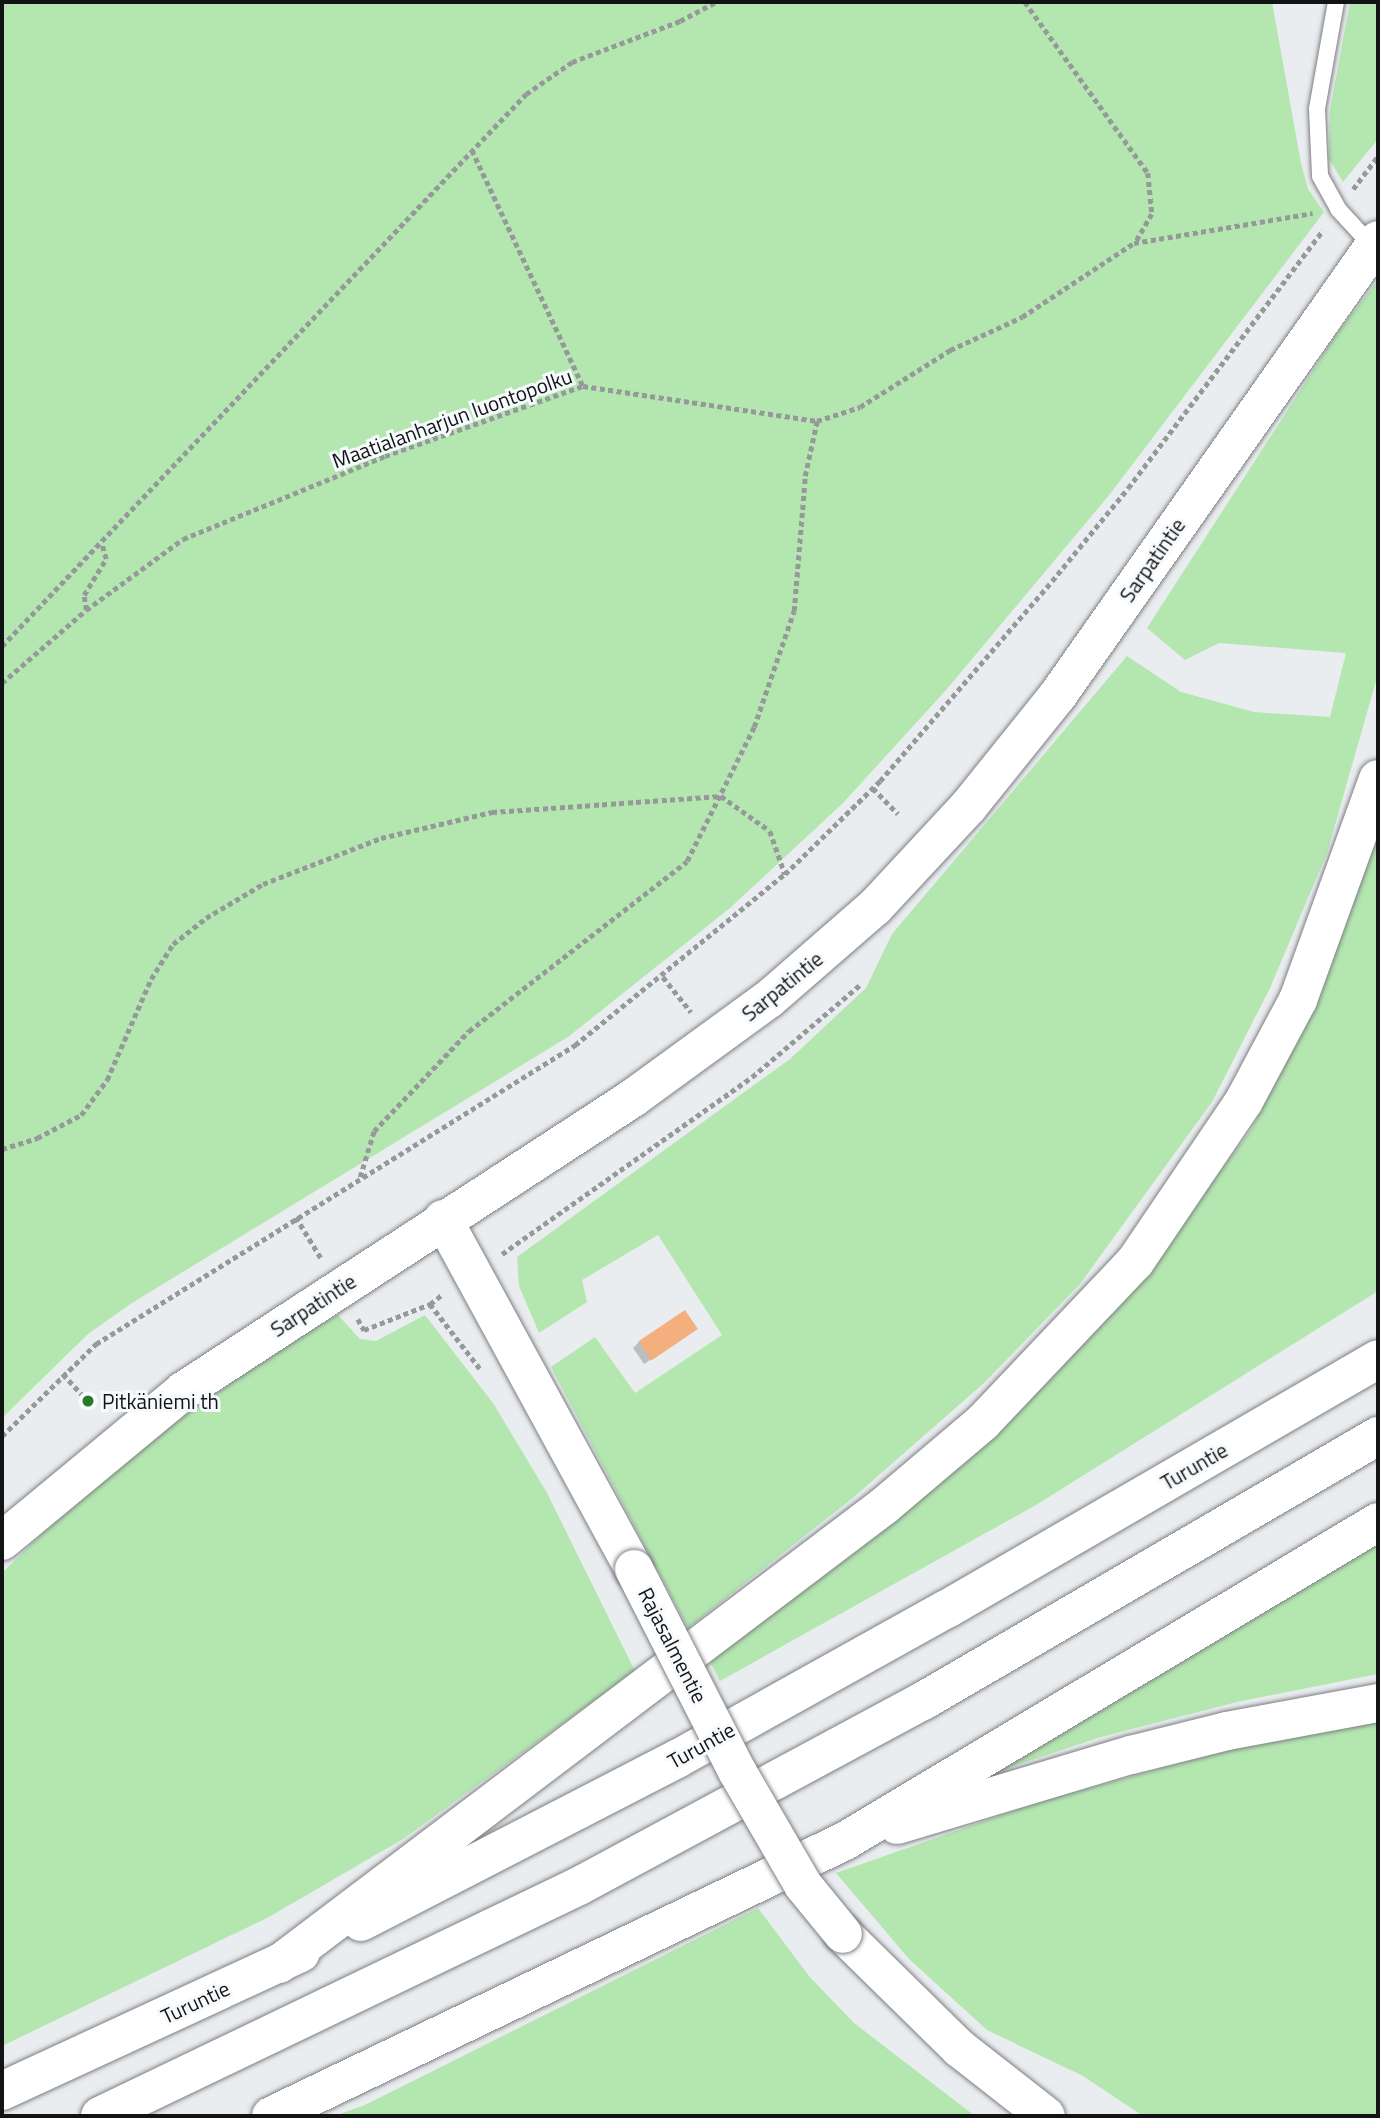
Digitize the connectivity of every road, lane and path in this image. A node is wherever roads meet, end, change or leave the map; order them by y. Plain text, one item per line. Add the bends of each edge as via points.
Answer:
1 (715, 2) edge
2 (1024, 2) edge
3 (1336, 2) edge
4 (472, 150) junction
5 (1378, 156) edge
6 (1338, 209) junction
7 (1134, 243) junction
8 (1376, 244) edge
9 (583, 386) junction
10 (817, 421) junction
11 (102, 545) junction
12 (86, 610) junction
13 (2, 646) edge
14 (2, 683) edge
15 (1378, 779) edge
16 (873, 788) junction
17 (721, 796) junction
18 (898, 814) dead end
19 (785, 874) junction
20 (663, 977) junction
21 (861, 984) dead end
22 (695, 1017) dead end
23 (2, 1149) edge
24 (360, 1178) junction
25 (296, 1217) junction
26 (443, 1219) junction
27 (471, 1275) junction
28 (339, 1288) junction
29 (430, 1304) junction
30 (1378, 1359) edge
31 (63, 1374) junction
32 (485, 1376) dead end
33 (88, 1401) dead end
34 (2, 1436) edge
35 (1378, 1436) edge
36 (1378, 1522) edge
37 (2, 1541) edge
38 (1378, 1703) edge
39 (845, 1841) junction
40 (279, 1964) junction
41 (2, 2091) edge
42 (100, 2116) edge
43 (271, 2116) edge
44 (1046, 2116) edge

1 - 4 path via 680,21 572,62 526,94
2 - 7 path via 1147,173 1152,214
3 - 6 lane via 1315,144 1320,176
4 - 9 path
4 - 11 path via 173,462
5 - 6 path
6 - 7 path
6 - 8 lane
6 - 16 path via 1128,488
7 - 10 path, Maatialanharjun luontopolku via 1022,317 950,350 860,407
8 - 26 main road, Sarpatintie via 1058,695 968,807 875,907 769,999 633,1098
9 - 10 path, Maatialanharjun luontopolku
9 - 12 path, Maatialanharjun luontopolku via 385,456 183,539
10 - 17 path via 805,476 793,611 758,719
11 - 12 path via 106,559 84,595
11 - 13 path
12 - 14 path, Maatialanharjun luontopolku
15 - 40 main road via 1298,1000 1244,1101 1135,1262 984,1422 884,1506
16 - 18 path
16 - 19 path
17 - 19 path via 770,831
17 - 23 path via 492,813 381,838 263,884 173,944 151,979 107,1080 81,1115 37,1138
17 - 24 path via 687,861 469,1031 373,1131
19 - 20 path
20 - 22 path
20 - 24 path via 575,1045
21 - 27 path via 752,1077
24 - 25 path
25 - 28 path
25 - 31 path via 141,1313
26 - 27 main road, Rajasalmentie
26 - 28 main road, Sarpatintie
27 - 29 path
27 - 44 main road, Rajasalmentie, bridge via 803,1885 843,1934 959,2049
28 - 29 path via 365,1330
28 - 37 main road, Sarpatintie via 183,1391
29 - 32 path
30 - 40 main road, Turuntie via 947,1609 677,1759
31 - 33 path
31 - 34 path
35 - 42 main road via 923,1701 579,1886
36 - 39 main road
38 - 39 main road via 1227,1731 1131,1755
39 - 43 main road
40 - 41 main road, Turuntie

